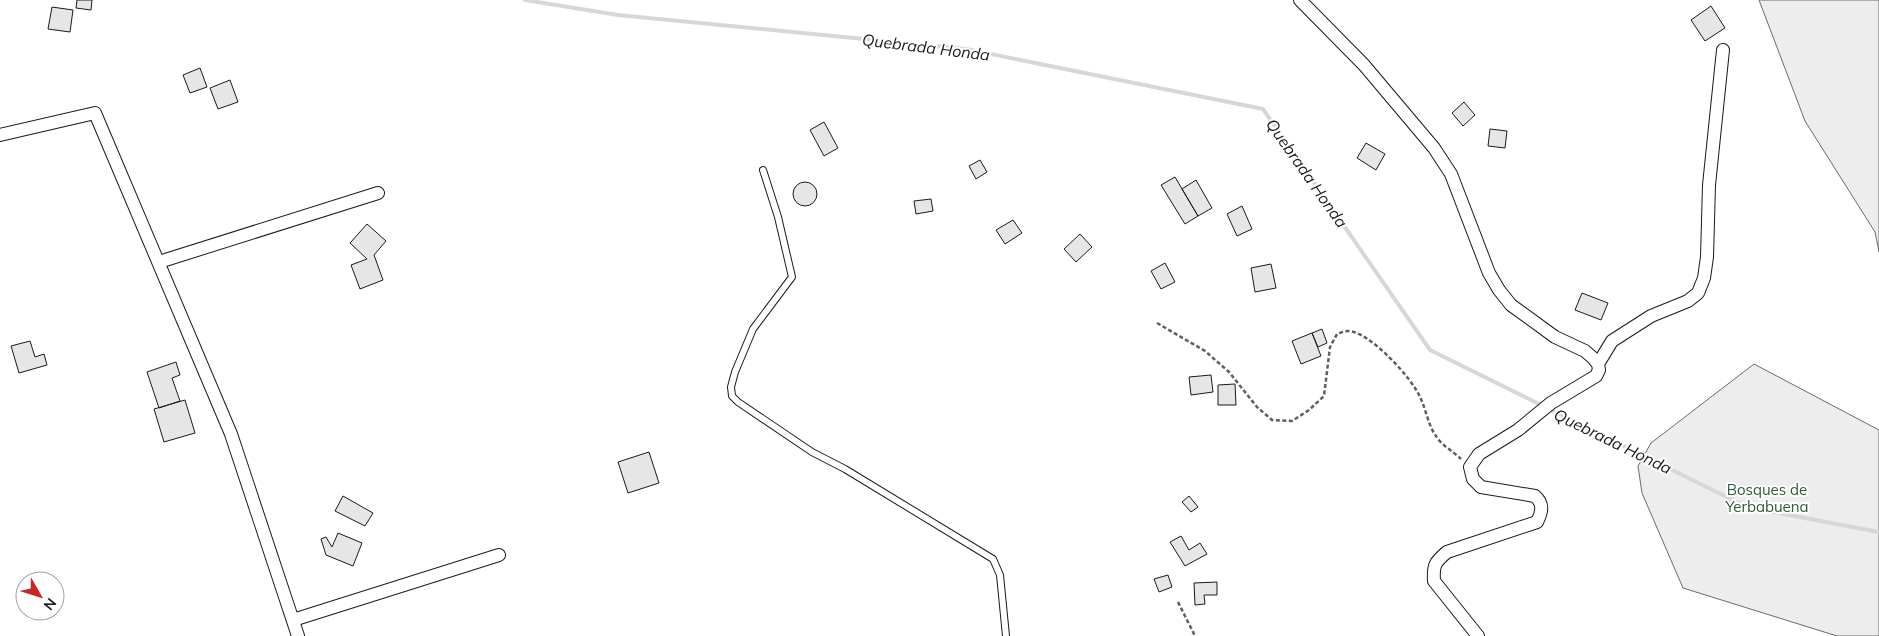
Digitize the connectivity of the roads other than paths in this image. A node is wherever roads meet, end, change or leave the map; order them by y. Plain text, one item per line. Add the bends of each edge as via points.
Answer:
1 (1300, 0) edge
2 (1723, 50) dead end
3 (0, 135) edge
4 (763, 170) dead end
5 (378, 193) dead end
6 (159, 262) junction
7 (1598, 364) junction
8 (499, 556) dead end
9 (293, 620) junction
10 (298, 636) edge
11 (1006, 636) edge
12 (1478, 636) edge

1 - 7 street via 1364,65 1434,148 1451,174 1488,274 1498,290 1511,305 1555,336 1585,351
2 - 7 street via 1709,185 1704,278 1698,293 1688,300 1651,316 1612,341
3 - 6 street via 94,113
4 - 11 lane via 792,277 753,328 735,372 732,396 812,452 993,559 1000,575
5 - 6 street
6 - 9 street via 231,434
7 - 12 street via 1596,376 1479,454 1470,467 1473,479 1481,487 1535,496 1542,505 1537,522 1447,552 1436,560 1434,581
8 - 9 street
9 - 10 street

